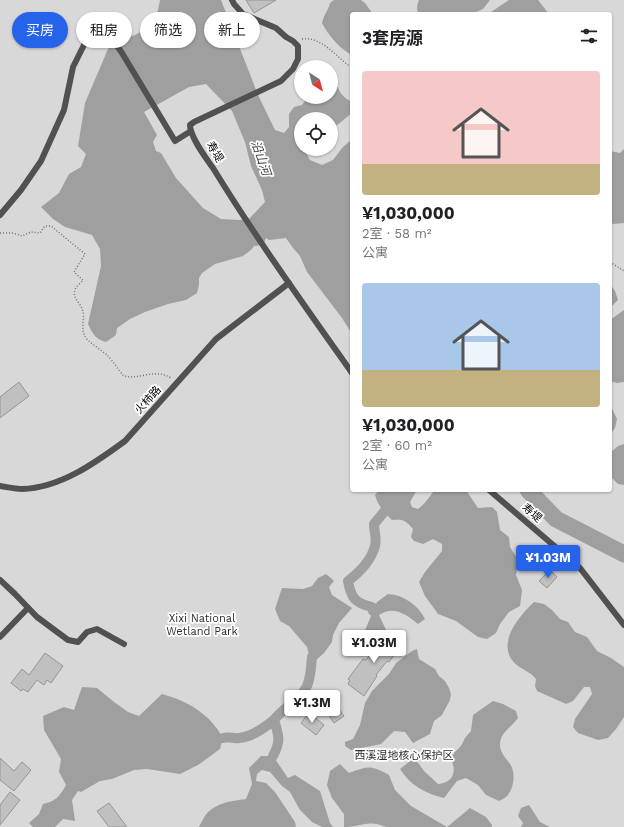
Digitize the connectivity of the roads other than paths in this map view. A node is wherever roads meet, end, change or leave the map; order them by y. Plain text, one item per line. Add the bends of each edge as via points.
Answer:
1 (232, 0) edge
2 (191, 131) junction
3 (0, 215) edge
4 (289, 283) junction
5 (350, 370) edge
6 (0, 486) edge
7 (491, 492) edge
8 (0, 580) edge
9 (28, 608) junction
10 (624, 625) edge
11 (0, 637) edge
12 (124, 644) dead end

1 - 2 lane via 243,14 276,28 293,41 298,46 298,59 294,69 281,81 190,125
2 - 3 lane via 175,141 111,37 100,31 89,35 73,67 64,110 41,161
2 - 4 lane, 寿堤 via 244,219
4 - 5 lane, 寿堤
4 - 6 lane, 火柿路 via 216,339 125,441 107,454 67,478 43,486 21,489
7 - 10 lane, 寿堤 via 580,568
8 - 9 lane
9 - 11 lane
9 - 12 lane via 68,640 78,642 87,632 97,629

